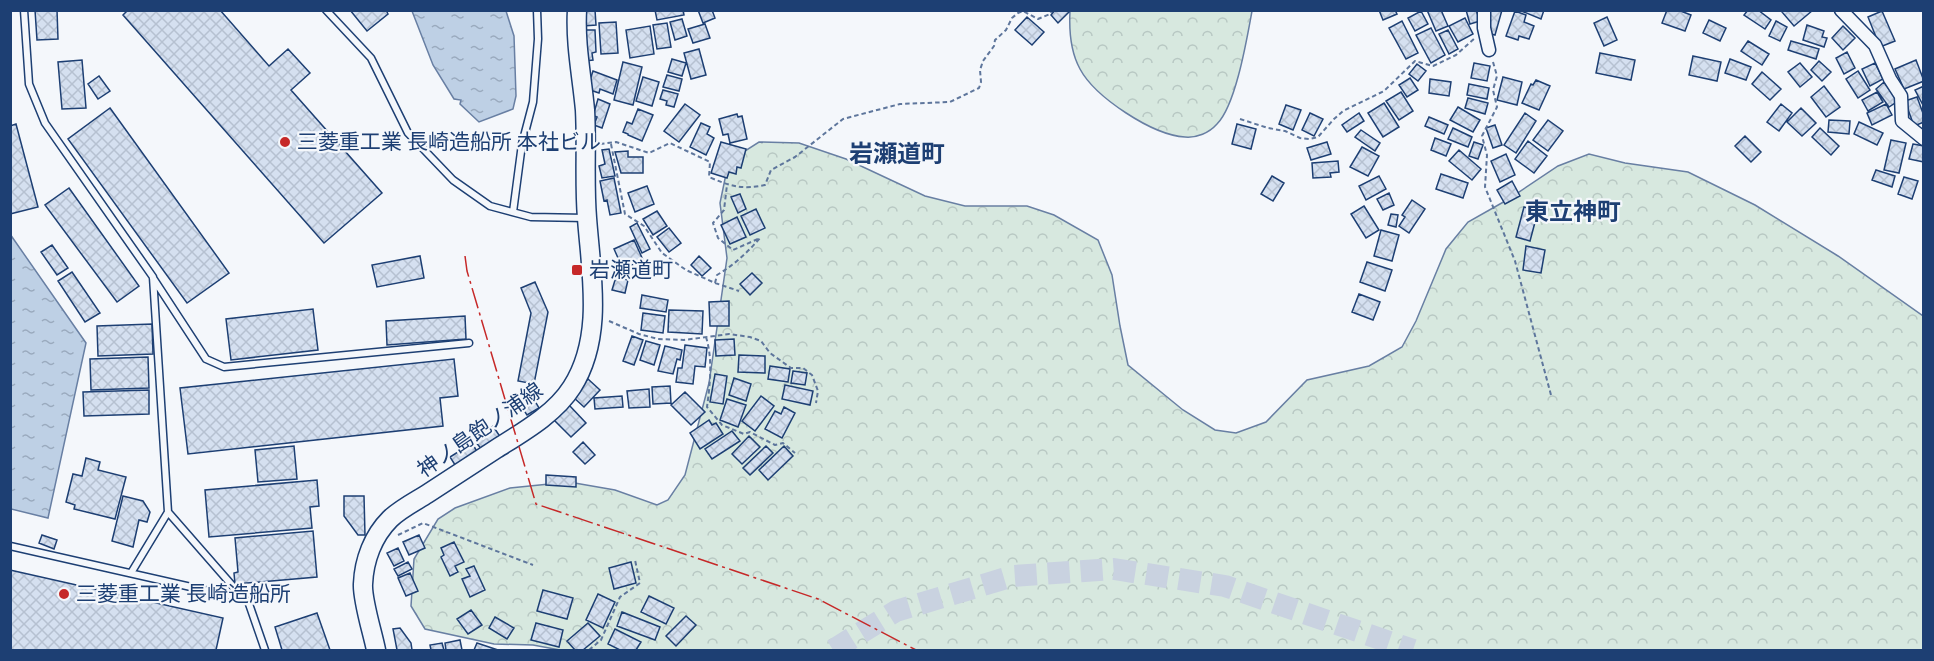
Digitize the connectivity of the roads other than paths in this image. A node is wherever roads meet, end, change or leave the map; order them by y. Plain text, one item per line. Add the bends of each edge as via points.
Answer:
1 (24, 10) edge
2 (326, 10) edge
3 (537, 10) edge
4 (577, 10) edge
5 (1484, 10) edge
6 (1841, 10) edge
7 (1489, 50) road end
8 (1923, 139) edge
9 (513, 212) junction
10 (587, 218) junction
11 (153, 278) junction
12 (469, 343) dead end
13 (168, 512) junction
14 (10, 546) edge
15 (131, 573) junction
16 (249, 600) dead end
17 (265, 651) edge
18 (376, 651) edge

1 - 11 lane via 29,84 45,123
2 - 9 lane via 371,58 408,133 453,180 490,206
3 - 9 lane via 533,102 522,144
4 - 10 main road, 神ノ島飽ノ浦線 via 585,111
5 - 7 street
6 - 8 street via 1875,45 1901,96 1902,121
9 - 10 lane via 531,217
10 - 18 main road, 神ノ島飽ノ浦線 via 593,313 584,364 562,401 391,518 374,538 362,586
11 - 12 lane via 206,359 224,367
11 - 13 lane
13 - 15 lane
13 - 15 lane via 244,599
14 - 15 lane
16 - 17 lane

